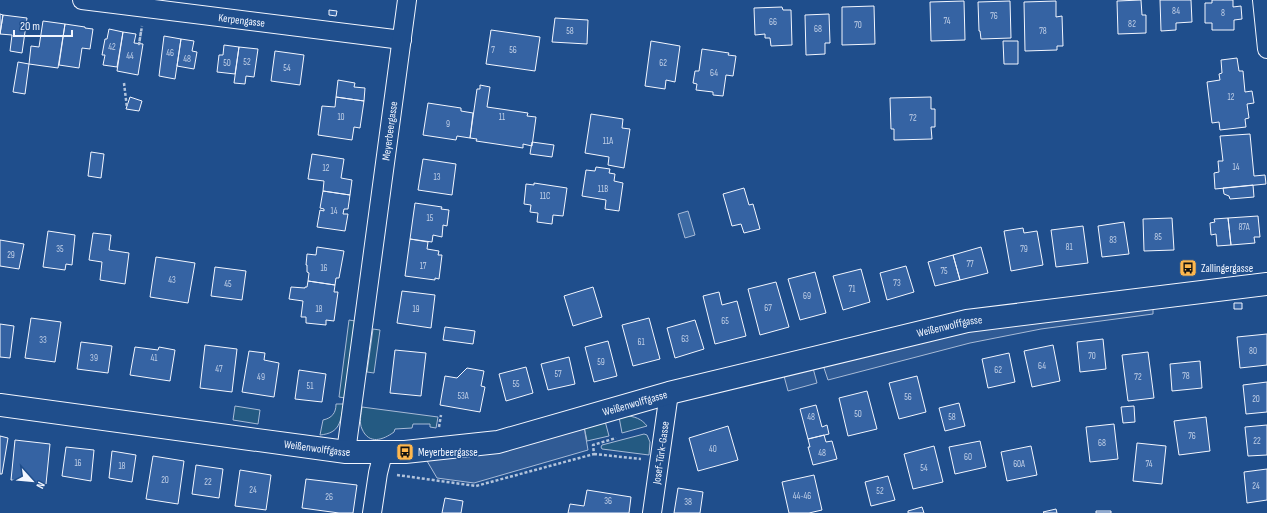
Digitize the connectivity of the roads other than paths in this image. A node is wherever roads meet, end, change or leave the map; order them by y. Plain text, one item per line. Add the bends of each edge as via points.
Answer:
1 (82, 0) edge
2 (407, 0) edge
3 (1262, 0) edge
4 (402, 40) junction
5 (1267, 49) edge
6 (1267, 284) edge
7 (669, 393) junction
8 (0, 405) edge
9 (346, 452) junction
10 (383, 453) junction
11 (372, 513) edge
12 (652, 513) edge

1 - 4 street, Kerpengasse
2 - 4 street, Meyerbeergasse
3 - 5 street
4 - 9 street, Meyerbeergasse
6 - 7 street, Weißenwolffgasse via 967,321
7 - 10 street, Weißenwolffgasse via 498,442
7 - 12 street, Josef-Türk-Gasse
8 - 9 street, Weißenwolffgasse
9 - 10 street, Weißenwolffgasse
10 - 11 street

